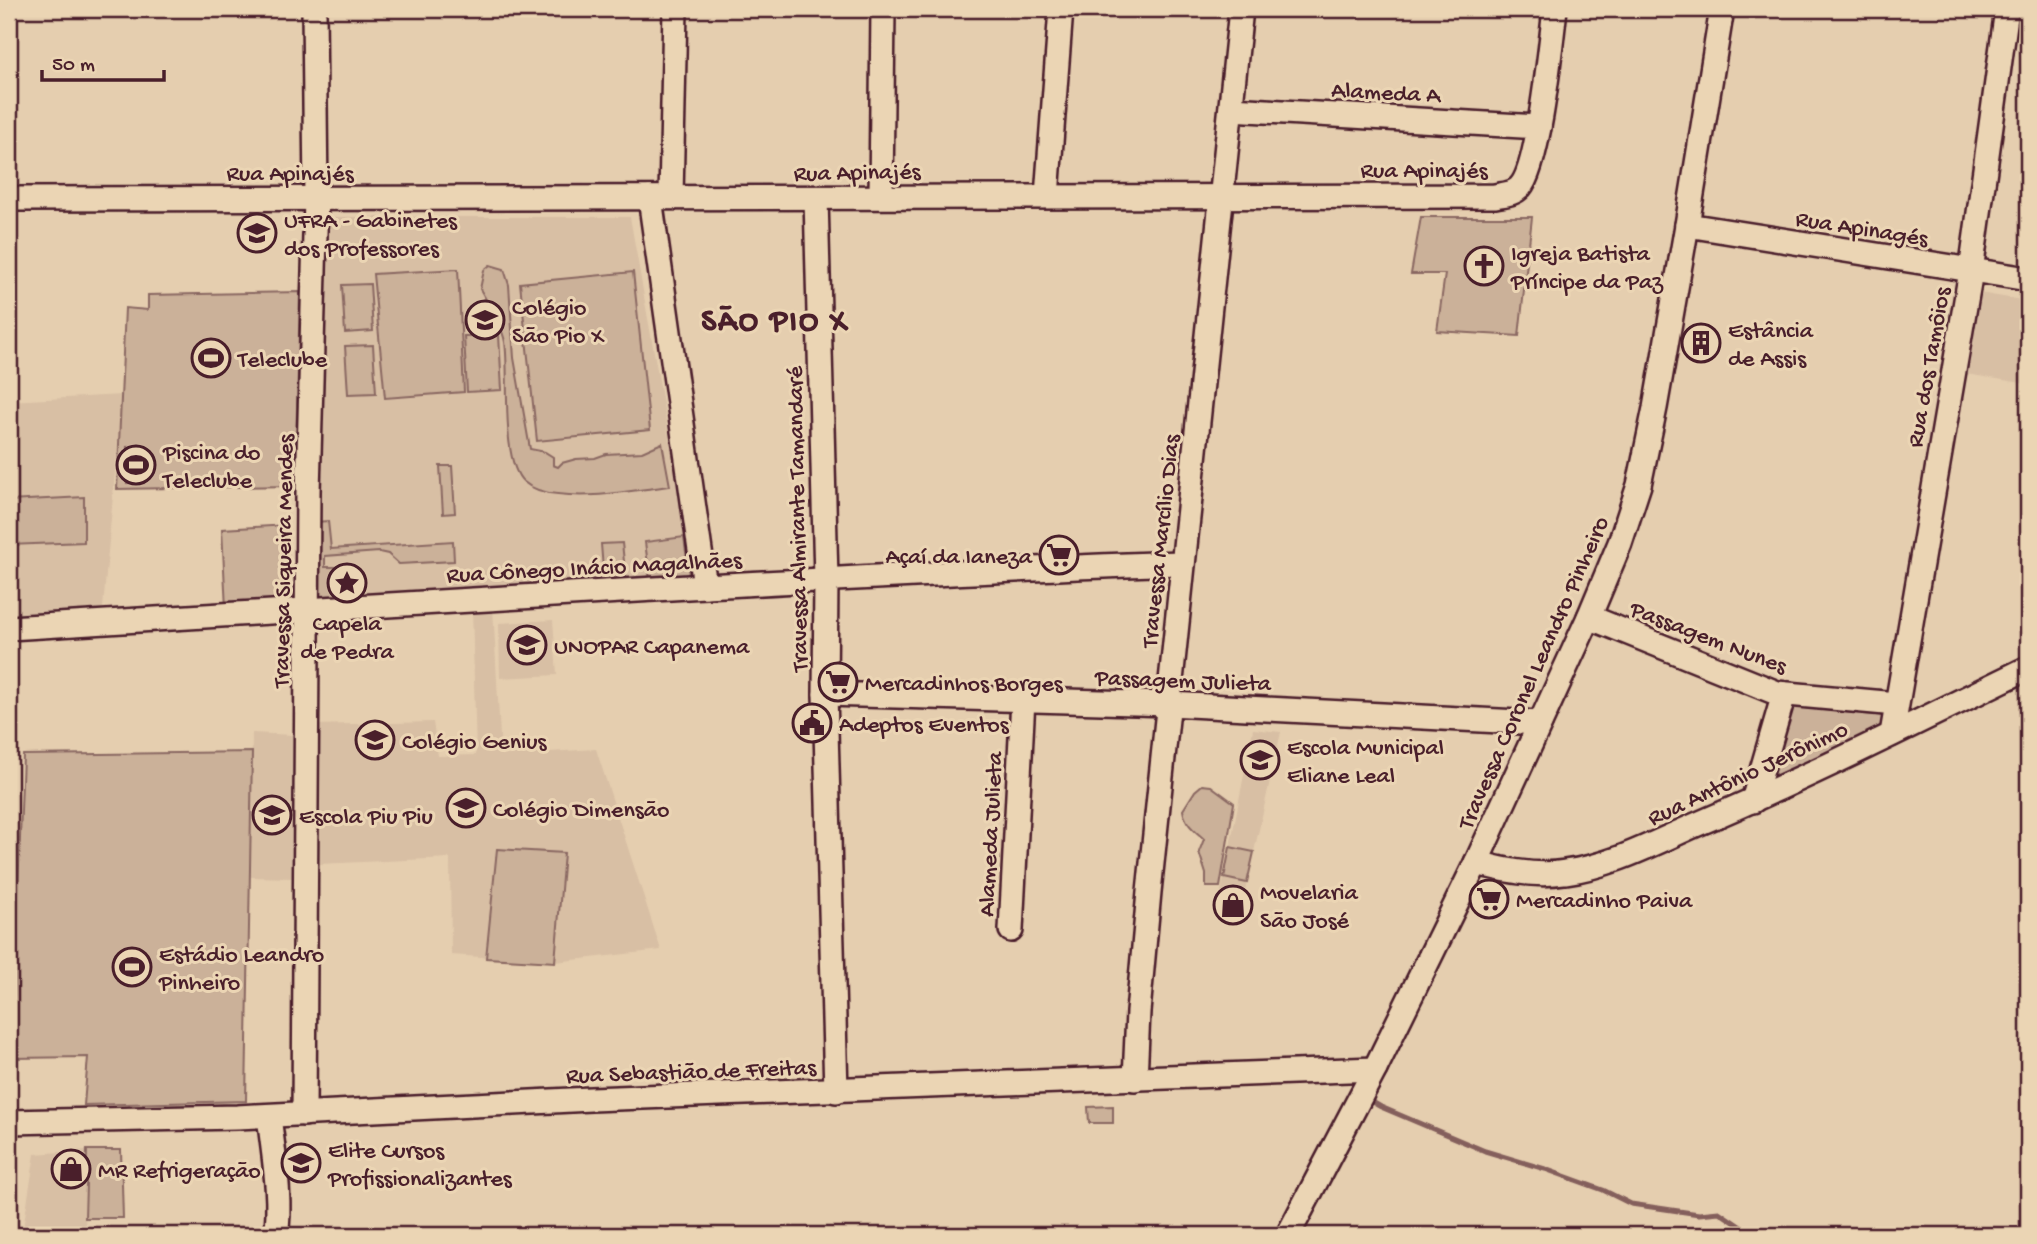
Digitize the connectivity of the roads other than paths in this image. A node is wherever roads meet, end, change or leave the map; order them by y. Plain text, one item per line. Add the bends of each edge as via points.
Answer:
1 (314, 9) edge
2 (675, 9) edge
3 (883, 9) edge
4 (1061, 9) edge
5 (1241, 9) edge
6 (1555, 9) edge
7 (1722, 9) edge
8 (2007, 9) edge
9 (1231, 108) junction
10 (1539, 127) junction
11 (1223, 195) junction
12 (881, 196) junction
13 (1047, 196) junction
14 (660, 197) junction
15 (316, 198) junction
16 (816, 198) junction
17 (9, 199) edge
18 (1687, 225) junction
19 (1970, 271) junction
20 (2028, 279) edge
21 (1183, 564) junction
22 (826, 579) junction
23 (705, 586) junction
24 (307, 608) junction
25 (1589, 617) junction
26 (9, 628) edge
27 (2028, 668) edge
28 (825, 694) junction
29 (1784, 694) junction
30 (1023, 699) junction
31 (1170, 704) junction
32 (1896, 704) junction
33 (1540, 723) junction
34 (1892, 734) junction
35 (1753, 801) junction
36 (1476, 863) junction
37 (1011, 930) dead end
38 (1375, 1069) junction
39 (1135, 1079) junction
40 (836, 1091) junction
41 (304, 1114) junction
42 (269, 1116) junction
43 (9, 1122) edge
44 (276, 1235) edge
45 (1288, 1235) edge

1 - 15 street, Travessa Siqueira Mendes
2 - 14 street
3 - 12 street
4 - 13 street
5 - 9 street, Travessa Marcílio Dias
6 - 10 street, Rua Apinajés
7 - 18 street, Travessa Coronel Leandro Pinheiro
8 - 19 street, Rua dos Tamôios
9 - 10 street, Alameda A
9 - 11 street, Travessa Marcílio Dias
10 - 11 street, Rua Apinajés via 1525,180 1510,194
11 - 13 street, Rua Apinajés
11 - 21 street, Travessa Marcílio Dias
12 - 13 street, Rua Apinajés
12 - 16 street, Rua Apinajés
14 - 15 street, Rua Apinajés
14 - 16 street, Rua Apinajés
14 - 23 street
15 - 17 street, Rua Apinajés
15 - 24 street, Travessa Siqueira Mendes
16 - 22 street, Travessa Almirante Tamandaré
18 - 19 street, Rua Apinagés
18 - 25 street, Travessa Coronel Leandro Pinheiro via 1639,485
19 - 20 street, Rua Apinagés
19 - 32 street, Rua dos Tamôios
21 - 22 street, Rua Cônego Inácio Magalhães
21 - 31 street, Travessa Marcílio Dias
22 - 23 street, Rua Cônego Inácio Magalhães
22 - 28 street, Travessa Almirante Tamandaré
23 - 24 street, Rua Cônego Inácio Magalhães
24 - 26 street, Rua Cônego Inácio Magalhães
24 - 41 street, Travessa Siqueira Mendes
25 - 29 street, Passagem Nunes
25 - 33 street, Travessa Coronel Leandro Pinheiro
27 - 34 street, Rua Antônio Jerônimo
28 - 30 street, Passagem Julieta
28 - 40 street, Travessa Almirante Tamandaré
29 - 32 street, Passagem Nunes
29 - 35 street
30 - 31 street, Passagem Julieta
30 - 37 street, Alameda Julieta
31 - 33 street, Passagem Julieta
31 - 39 street, Travessa Marcílio Dias via 1143,948
32 - 34 street, Rua dos Tamôios
33 - 36 street, Travessa Coronel Leandro Pinheiro
34 - 35 street, Rua Antônio Jerônimo
35 - 36 street, Rua Antônio Jerônimo via 1589,868 1531,874
36 - 38 street, Travessa Coronel Leandro Pinheiro
38 - 39 street, Rua Sebastião de Freitas
38 - 45 street, Travessa Coronel Leandro Pinheiro
39 - 40 street, Rua Sebastião de Freitas
40 - 41 street, Rua Sebastião de Freitas
41 - 42 street, Rua Sebastião de Freitas
42 - 43 street, Rua Sebastião de Freitas
42 - 44 street

